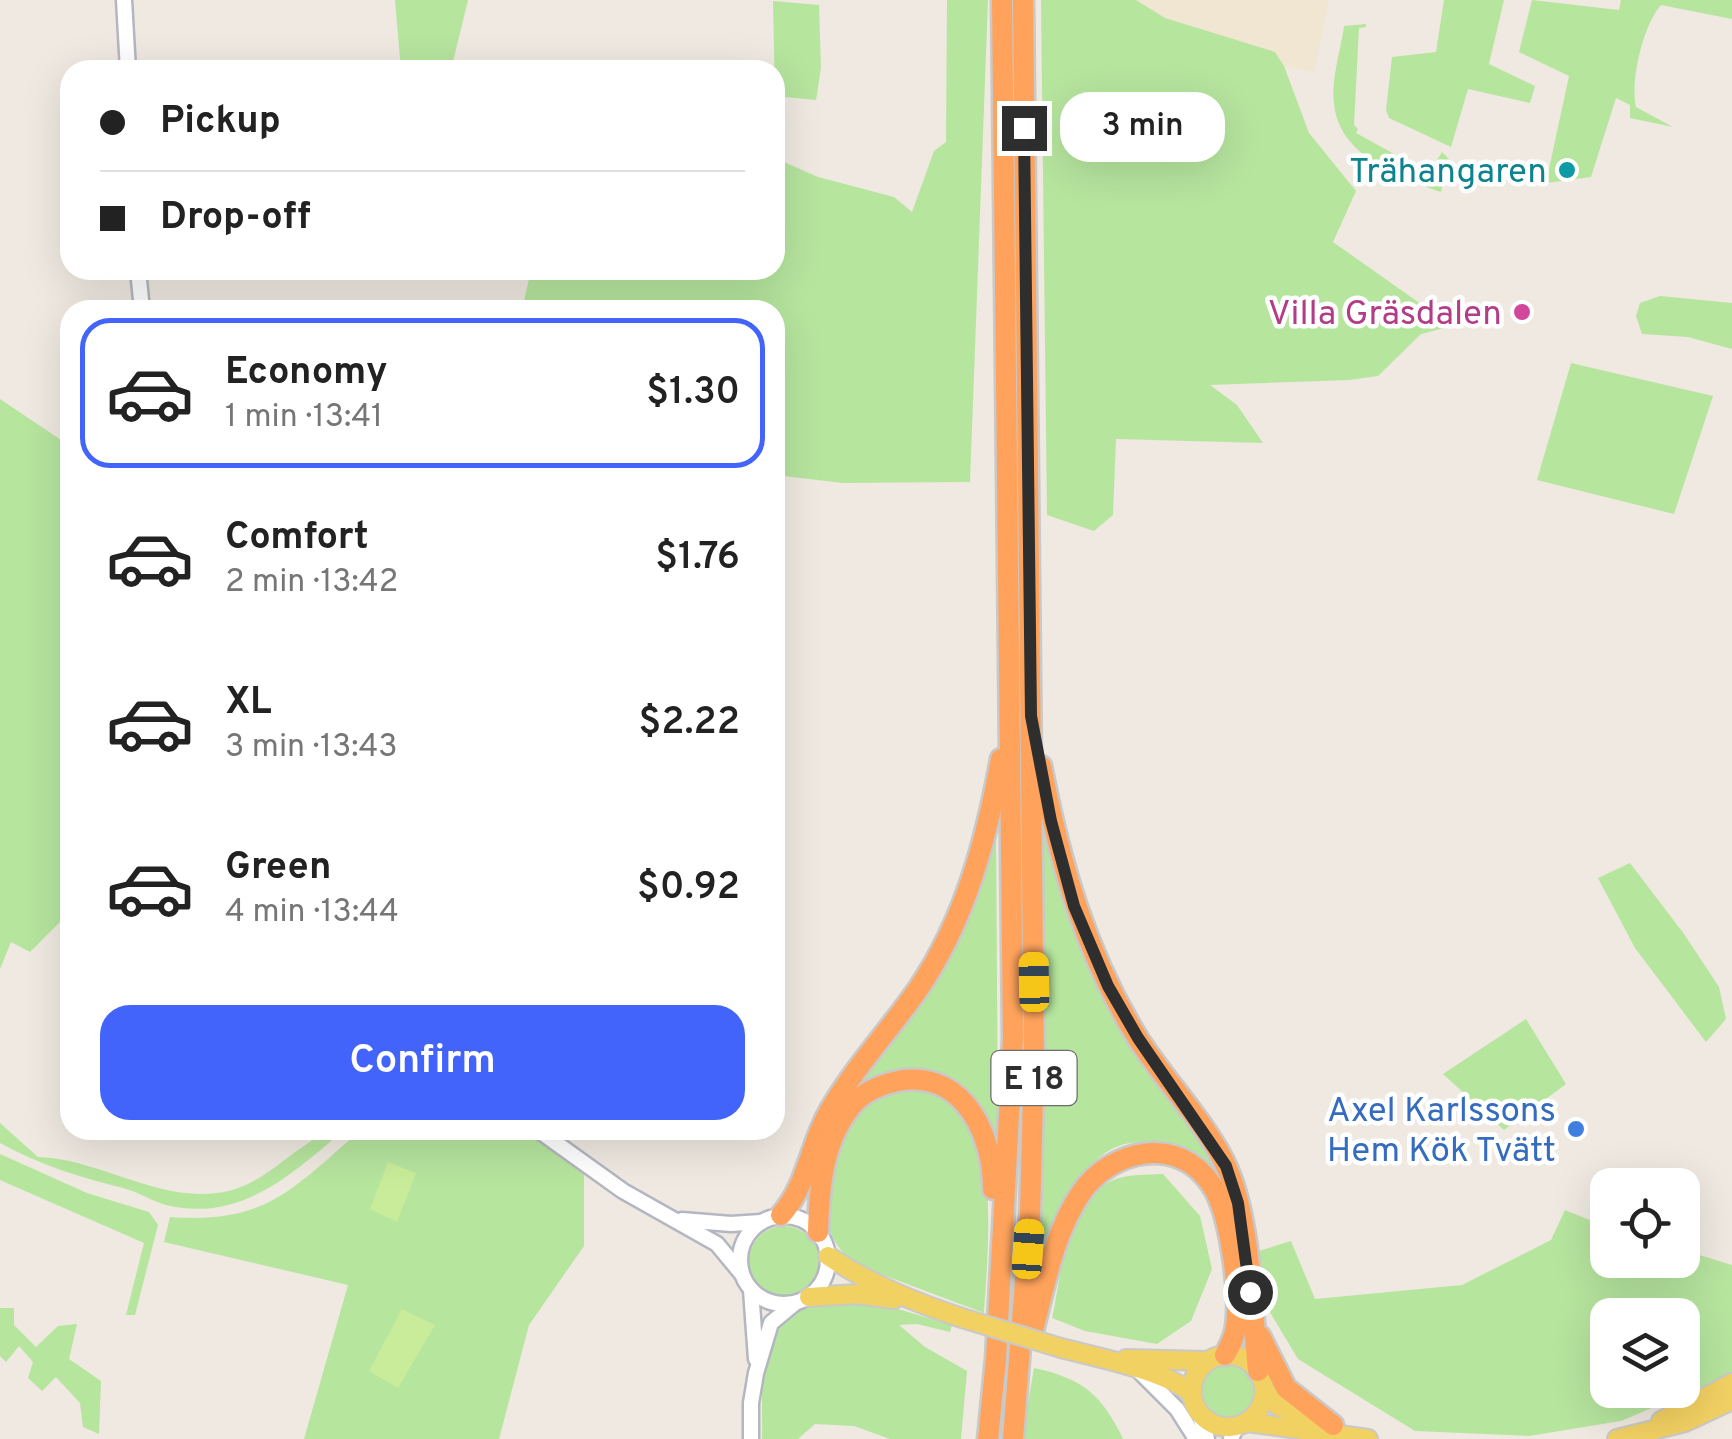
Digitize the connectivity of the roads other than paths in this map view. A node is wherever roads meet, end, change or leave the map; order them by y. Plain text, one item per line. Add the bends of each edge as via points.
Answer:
1 (124, 0) edge
2 (1002, 0) edge
3 (1023, 0) edge
4 (127, 60) edge
5 (1020, 717) junction
6 (552, 1140) edge
7 (771, 1218) junction
8 (675, 1220) junction
9 (818, 1232) junction
10 (828, 1256) junction
11 (742, 1274) junction
12 (751, 1290) junction
13 (802, 1300) junction
14 (909, 1300) junction
15 (1252, 1315) junction
16 (1066, 1349) junction
17 (1216, 1358) junction
18 (1138, 1370) junction
19 (756, 1374) junction
20 (995, 1378) junction
21 (1261, 1380) junction
22 (1019, 1383) junction
23 (1732, 1383) edge
24 (1732, 1400) edge
25 (1195, 1402) junction
26 (1333, 1425) junction
27 (1238, 1429) edge
28 (1626, 1438) edge
29 (751, 1439) edge
30 (988, 1439) edge
31 (1013, 1439) edge
32 (1196, 1439) edge
33 (1208, 1439) edge
34 (1369, 1439) edge

1 - 4 street
2 - 5 highway, E 18
3 - 5 highway, E 18
5 - 7 highway via 952,930 830,1110 799,1189
5 - 15 highway via 1090,948 1138,1038 1233,1184
5 - 20 highway, E 18 via 1013,1039
5 - 22 highway, E 18 via 1034,1058
6 - 8 street via 622,1192
7 - 8 street via 731,1224
7 - 9 street via 808,1222
7 - 11 street via 742,1244
8 - 11 street via 717,1244
9 - 10 street
9 - 20 highway via 824,1160 857,1101 878,1087 915,1079 954,1092 983,1131 993,1169
10 - 13 street via 824,1279
10 - 14 main road
11 - 12 street
12 - 13 street via 772,1302
12 - 19 street
13 - 14 main road via 856,1294
13 - 19 street via 771,1323
14 - 16 main road, bridge
15 - 21 highway
15 - 26 highway via 1286,1388
16 - 17 main road via 1126,1358
16 - 18 main road
17 - 21 main road via 1244,1358
17 - 22 highway via 1236,1332 1236,1308 1214,1186 1184,1160 1139,1153 1107,1166 1072,1210
17 - 25 main road via 1198,1370
18 - 25 main road via 1175,1380
18 - 32 street
19 - 29 street
20 - 30 highway, E 18
21 - 26 main road via 1286,1410
21 - 27 main road via 1260,1408
22 - 31 highway, E 18
23 - 28 main road
24 - 28 main road via 1686,1422
25 - 27 main road via 1215,1424
25 - 33 street
26 - 34 main road
27 - 34 main road

